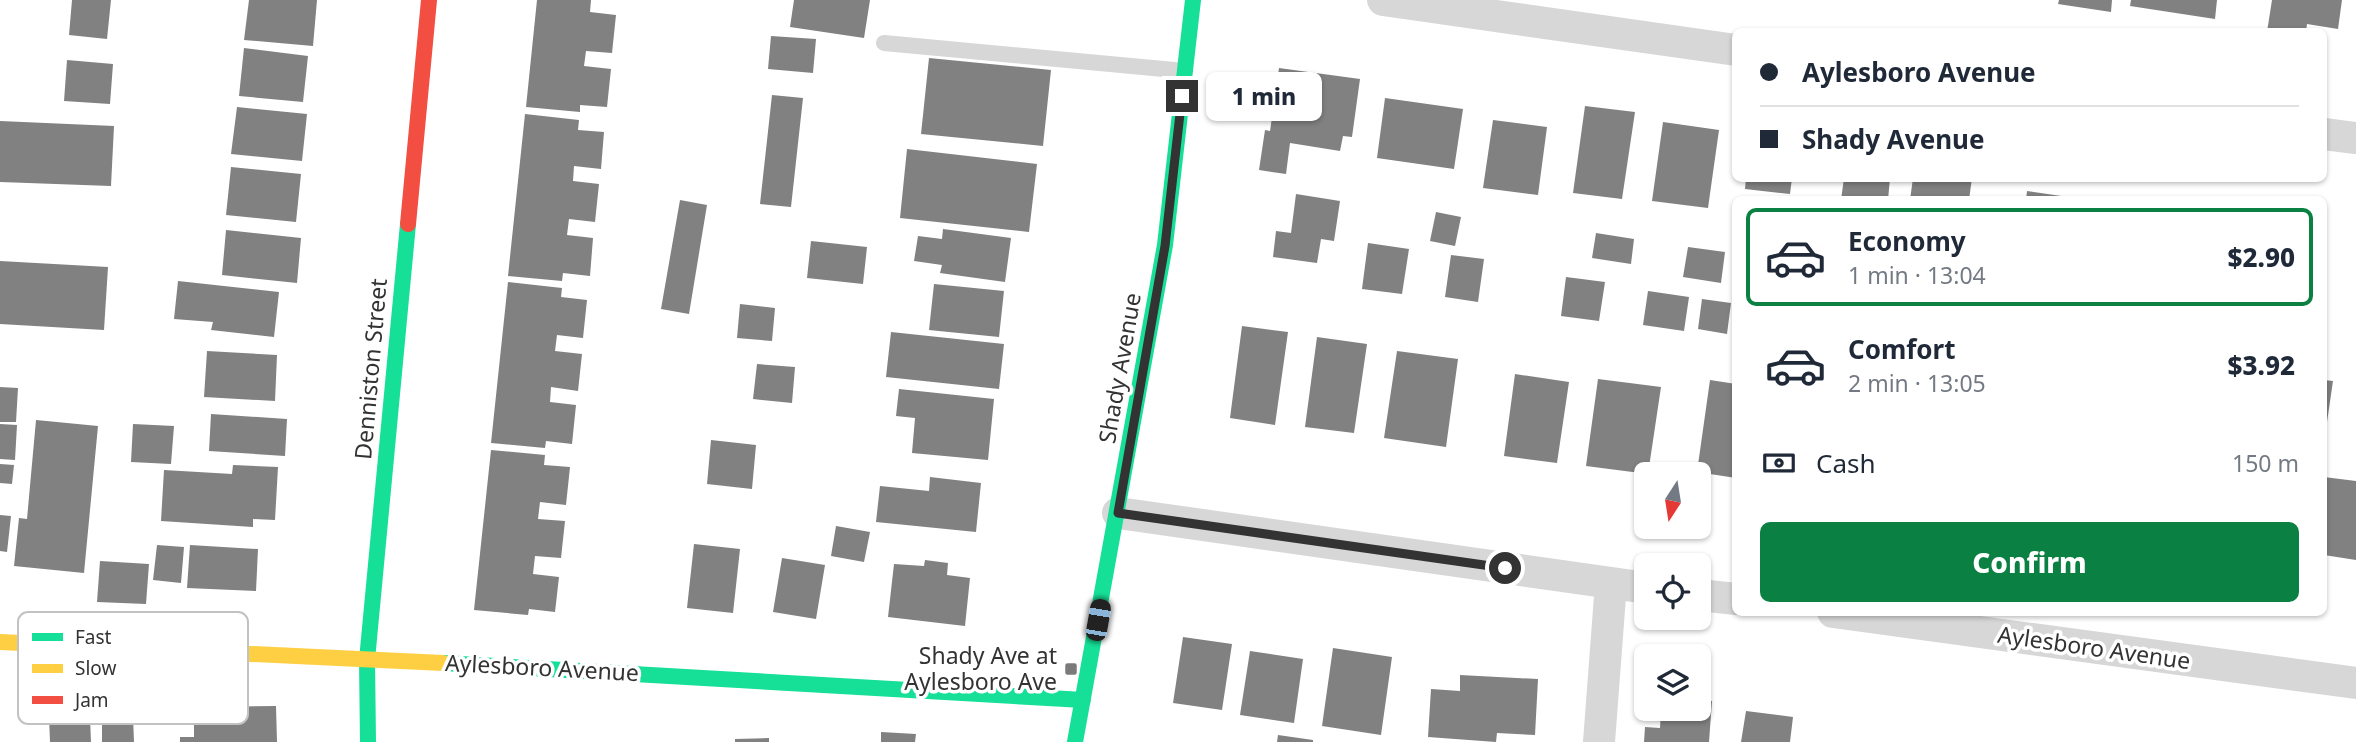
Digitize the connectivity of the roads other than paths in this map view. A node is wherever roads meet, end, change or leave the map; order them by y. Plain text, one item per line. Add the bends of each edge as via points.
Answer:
1 (429, 0) edge
2 (1193, 0) edge
3 (1383, 0) edge
4 (884, 43) dead end
5 (1732, 49) edge
6 (1185, 71) junction
7 (2327, 134) edge
8 (2356, 138) edge
9 (1118, 513) junction
10 (1611, 583) junction
11 (1634, 586) edge
12 (1711, 596) edge
13 (1732, 599) edge
14 (1862, 616) edge
15 (0, 642) edge
16 (18, 643) edge
17 (248, 654) edge
18 (367, 660) junction
19 (2356, 683) edge
20 (1083, 700) junction
21 (368, 742) edge
22 (1076, 742) edge
23 (1599, 742) edge

1 - 18 street, Denniston Street
2 - 6 street, Shady Avenue
3 - 5 street
4 - 6 lane
6 - 9 street, Shady Avenue via 1165,246
7 - 8 street
9 - 10 street
9 - 20 street, Shady Avenue
10 - 11 street
10 - 23 street
12 - 13 street
14 - 19 street, Aylesboro Avenue
15 - 16 street, Aylesboro Avenue
17 - 18 street, Aylesboro Avenue
18 - 20 street, Aylesboro Avenue
18 - 21 street, Denniston Street
20 - 22 street, Shady Avenue

